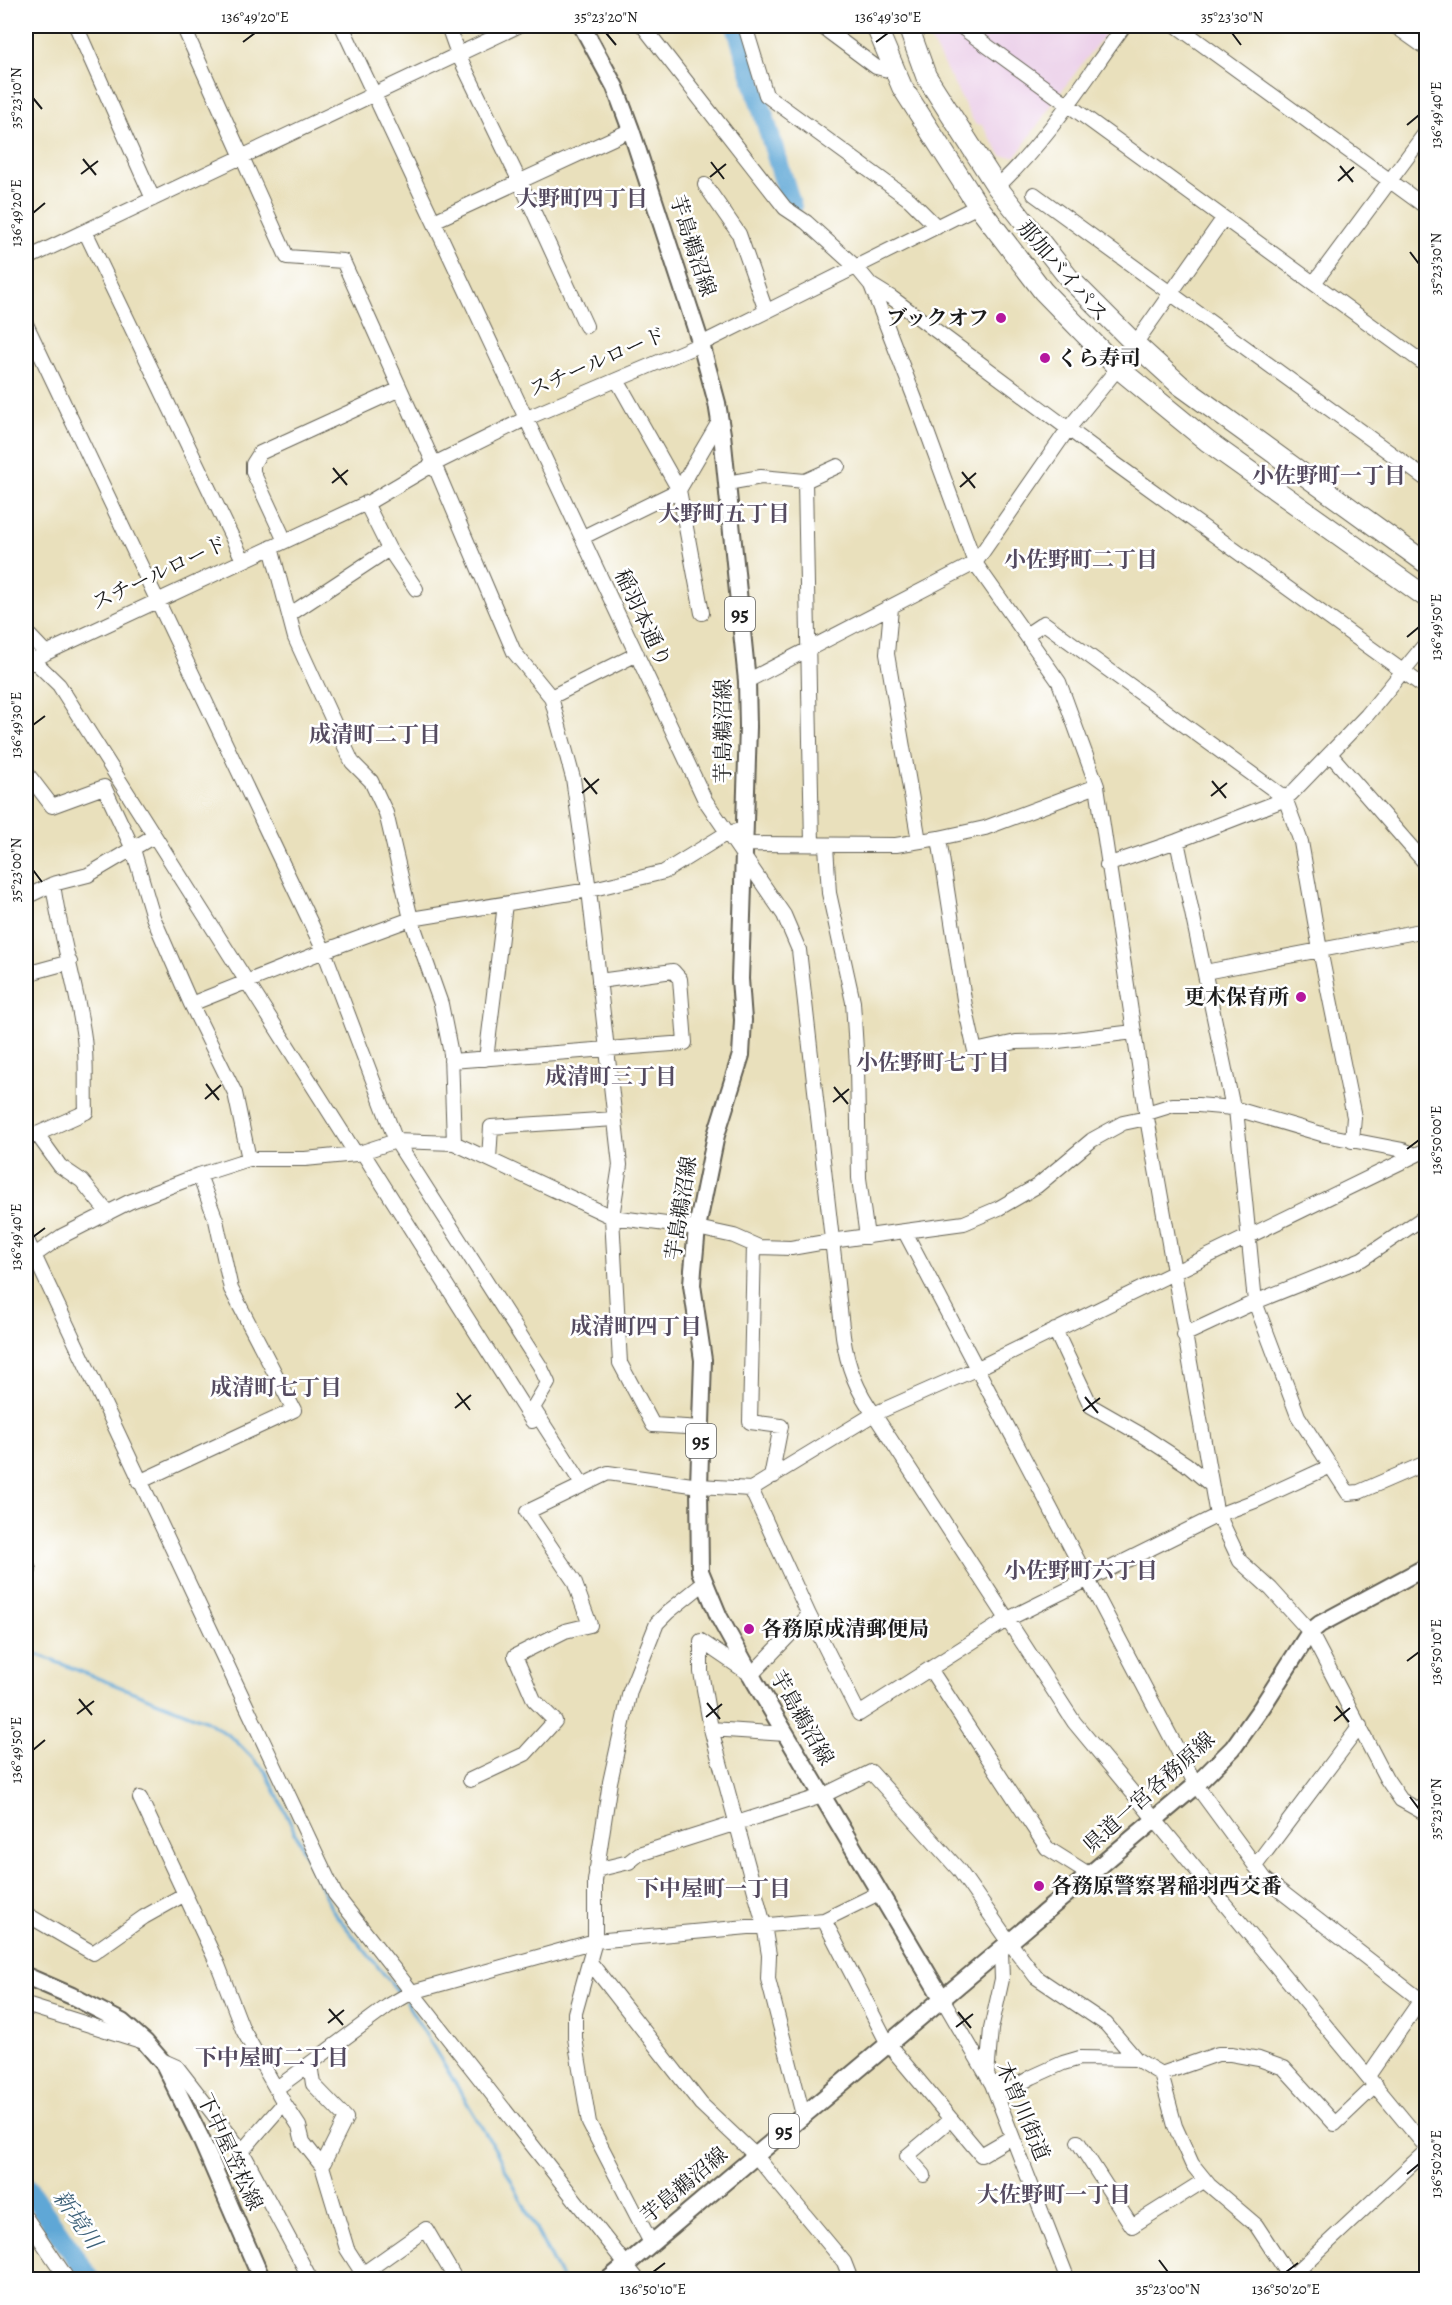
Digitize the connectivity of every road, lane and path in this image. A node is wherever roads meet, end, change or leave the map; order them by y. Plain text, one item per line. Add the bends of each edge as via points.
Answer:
1 (76, 26) edge
2 (183, 26) edge
3 (342, 26) edge
4 (448, 26) edge
5 (518, 26) edge
6 (582, 26) edge
7 (643, 26) edge
8 (745, 26) edge
9 (820, 26) edge
10 (876, 26) edge
11 (908, 26) edge
12 (960, 26) edge
13 (1124, 26) edge
14 (1177, 26) edge
15 (1395, 26) edge
16 (1426, 48) edge
17 (458, 54) junction
18 (896, 72) junction
19 (374, 95) junction
20 (1068, 104) junction
21 (631, 130) junction
22 (1426, 132) edge
23 (242, 155) junction
24 (520, 181) junction
25 (1391, 181) junction
26 (705, 185) dead end
27 (997, 187) junction
28 (1034, 194) dead end
29 (153, 199) junction
30 (978, 206) junction
31 (1426, 207) edge
32 (1223, 219) junction
33 (434, 221) junction
34 (937, 227) junction
35 (85, 231) junction
36 (26, 259) edge
37 (857, 268) junction
38 (1314, 283) junction
39 (871, 285) junction
40 (1170, 295) junction
41 (766, 311) junction
42 (26, 324) edge
43 (586, 326) dead end
44 (701, 344) junction
45 (1135, 344) junction
46 (1426, 365) edge
47 (1118, 368) junction
48 (616, 380) junction
49 (400, 388) junction
50 (527, 417) junction
51 (720, 420) junction
52 (1068, 429) junction
53 (434, 464) junction
54 (838, 466) dead end
55 (1426, 479) edge
56 (805, 481) junction
57 (727, 483) junction
58 (679, 490) junction
59 (366, 503) junction
60 (583, 537) junction
61 (285, 541) junction
62 (271, 547) junction
63 (389, 549) junction
64 (243, 560) junction
65 (975, 563) junction
66 (1426, 563) edge
67 (416, 589) dead end
68 (1426, 597) edge
69 (156, 601) junction
70 (891, 608) junction
71 (702, 613) dead end
72 (289, 615) junction
73 (26, 632) edge
74 (1026, 635) junction
75 (1426, 643) edge
76 (807, 651) junction
77 (46, 653) junction
78 (637, 654) junction
79 (28, 660) edge
80 (1404, 673) junction
81 (747, 681) junction
82 (1426, 688) edge
83 (551, 697) junction
84 (1330, 754) junction
85 (26, 771) edge
86 (1097, 786) junction
87 (1285, 798) junction
88 (744, 827) junction
89 (727, 833) junction
90 (154, 836) junction
91 (939, 838) junction
92 (919, 841) junction
93 (1177, 841) junction
94 (819, 845) junction
95 (133, 849) junction
96 (743, 850) junction
97 (1426, 864) edge
98 (1107, 865) junction
99 (53, 884) junction
100 (589, 890) junction
101 (26, 897) edge
102 (505, 904) junction
103 (411, 919) junction
104 (1426, 930) edge
105 (1320, 950) junction
106 (324, 951) junction
107 (70, 962) junction
108 (1205, 972) junction
109 (26, 974) edge
110 (599, 981) junction
111 (248, 983) junction
112 (191, 1004) junction
113 (1134, 1032) junction
114 (607, 1050) junction
115 (486, 1059) junction
116 (451, 1061) junction
117 (1235, 1109) junction
118 (1147, 1115) junction
119 (615, 1119) junction
120 (31, 1137) edge
121 (396, 1141) junction
122 (1352, 1141) junction
123 (454, 1143) junction
124 (1423, 1153) edge
125 (359, 1154) junction
126 (249, 1159) junction
127 (489, 1159) junction
128 (199, 1175) junction
129 (108, 1213) junction
130 (1426, 1216) edge
131 (612, 1217) junction
132 (697, 1228) junction
133 (905, 1232) junction
134 (1249, 1235) junction
135 (867, 1237) junction
136 (26, 1238) edge
137 (831, 1240) junction
138 (754, 1245) junction
139 (30, 1258) edge
140 (1173, 1272) junction
141 (1255, 1302) junction
142 (1055, 1330) junction
143 (1184, 1335) junction
144 (978, 1368) junction
145 (874, 1414) junction
146 (702, 1428) junction
147 (552, 1437) junction
148 (1331, 1466) junction
149 (1426, 1472) edge
150 (774, 1476) junction
151 (139, 1482) junction
152 (582, 1484) junction
153 (1211, 1485) junction
154 (699, 1486) junction
155 (751, 1489) junction
156 (1218, 1515) junction
157 (26, 1563) edge
158 (1426, 1567) edge
159 (26, 1577) edge
160 (1089, 1579) junction
161 (704, 1583) junction
162 (809, 1615) junction
163 (1008, 1619) junction
164 (1310, 1632) junction
165 (930, 1669) junction
166 (751, 1675) junction
167 (1360, 1726) junction
168 (711, 1729) junction
169 (786, 1734) junction
170 (470, 1780) dead end
171 (1196, 1785) junction
172 (822, 1796) junction
173 (140, 1798) dead end
174 (1426, 1814) edge
175 (1155, 1818) junction
176 (737, 1824) junction
177 (1255, 1866) junction
178 (597, 1870) junction
179 (1090, 1875) junction
180 (879, 1893) junction
181 (185, 1894) junction
182 (26, 1914) edge
183 (824, 1920) junction
184 (764, 1924) junction
185 (595, 1941) junction
186 (1005, 1947) junction
187 (590, 1962) junction
188 (26, 1976) edge
189 (412, 1992) junction
190 (942, 1998) junction
191 (1425, 1999) edge
192 (26, 2005) edge
193 (145, 2042) junction
194 (888, 2044) junction
195 (159, 2059) junction
196 (1136, 2059) junction
197 (310, 2064) junction
198 (1161, 2074) junction
199 (989, 2080) junction
200 (1372, 2080) junction
201 (277, 2088) junction
202 (284, 2103) junction
203 (803, 2115) junction
204 (951, 2119) junction
205 (1012, 2137) junction
206 (1078, 2142) dead end
207 (1426, 2147) edge
208 (242, 2151) junction
209 (1426, 2151) edge
210 (755, 2155) junction
211 (322, 2166) junction
212 (924, 2175) dead end
213 (1205, 2180) junction
214 (26, 2218) edge
215 (651, 2243) junction
216 (626, 2264) junction
217 (358, 2277) edge
218 (1290, 2279) edge
219 (68, 2280) edge
220 (262, 2280) edge
221 (310, 2280) edge
222 (456, 2280) edge
223 (608, 2280) edge
224 (638, 2280) edge
225 (851, 2280) edge
226 (1068, 2280) edge

1 - 29 street
2 - 23 street
3 - 19 street, 稲羽本通り
4 - 17 street
5 - 17 street
6 - 21 main road, 芋島鵜沼線 / 95 via 615,87
7 - 37 street via 784,208 806,222
8 - 34 street via 766,95 910,200
9 - 18 street via 876,67
10 - 18 highway, 那加バイパス
11 - 27 highway, 那加バイパス via 926,76
12 - 20 street
13 - 20 street, スチールロード
14 - 25 street
15 - 16 street
17 - 19 street
17 - 24 street
18 - 30 highway, 那加バイパス
19 - 23 street
19 - 33 street, 稲羽本通り
20 - 27 street, スチールロード
20 - 32 street
21 - 24 street
21 - 44 main road, 芋島鵜沼線 / 95
22 - 25 street
23 - 29 street
23 - 49 street via 287,257 343,261
24 - 33 street
24 - 43 street
25 - 31 street
25 - 38 street
26 - 41 street via 739,234
27 - 30 highway, スチールロード
27 - 45 highway, 那加バイパス via 1068,277
28 - 40 street
29 - 35 street
30 - 34 street, スチールロード
30 - 47 highway, 那加バイパス via 1043,291
32 - 38 street
32 - 40 street
33 - 50 street, 稲羽本通り
34 - 37 street, スチールロード
35 - 36 street
35 - 64 street
37 - 39 street
37 - 41 street, スチールロード
38 - 46 street
39 - 52 street
39 - 65 street
40 - 45 street
40 - 55 street
41 - 44 street, スチールロード
42 - 69 street
44 - 48 street, スチールロード
44 - 51 main road, 芋島鵜沼線 / 95
45 - 66 highway, 那加バイパス via 1227,420
47 - 52 street
47 - 68 highway, 那加バイパス via 1207,441
48 - 50 street, スチールロード
48 - 58 street
49 - 53 street
49 - 61 street via 260,453 253,472
50 - 53 street, スチールロード
50 - 60 street, 稲羽本通り
51 - 57 main road, 芋島鵜沼線 / 95
51 - 58 street
52 - 65 street
52 - 80 street
53 - 59 street, スチールロード
53 - 83 street via 514,652
54 - 56 street
56 - 57 street via 761,477
56 - 76 street
57 - 81 main road, 芋島鵜沼線 / 95
58 - 60 street
58 - 71 street
59 - 61 street, スチールロード
59 - 63 street
60 - 78 street, 稲羽本通り
61 - 62 street, スチールロード
62 - 64 street, スチールロード
62 - 72 street
63 - 67 street
63 - 72 street
64 - 69 street, スチールロード
65 - 70 street
65 - 74 street
69 - 77 street, スチールロード
69 - 106 street
70 - 76 street
70 - 92 street via 887,654
72 - 103 street via 295,638 352,762 371,781 386,813
73 - 77 street
74 - 86 street via 1059,682
74 - 87 street via 1044,623
75 - 80 street
76 - 81 street
76 - 94 street
77 - 79 street, スチールロード
78 - 83 street
78 - 89 street, 稲羽本通り via 705,800
79 - 90 street via 58,685
80 - 82 street
80 - 84 street
81 - 88 main road, 芋島鵜沼線 / 95
83 - 100 street via 573,777
84 - 87 street
84 - 97 street
85 - 95 street via 52,806 104,787
86 - 91 street via 985,828
86 - 98 street
87 - 93 street
87 - 105 street via 1301,842
88 - 89 street
88 - 96 main road, 芋島鵜沼線 / 95
89 - 96 street, 稲羽本通り
89 - 100 street via 664,872
90 - 95 street
90 - 111 street
91 - 92 street
91 - 113 street via 975,1051 1016,1042
92 - 94 street via 896,845
93 - 98 street
93 - 108 street
94 - 96 street
94 - 135 street via 854,1002 859,1178
95 - 99 street via 88,875
95 - 112 street via 153,917
96 - 132 main road, 芋島鵜沼線 / 95 via 741,1055 716,1135
96 - 137 street, 稲羽本通り via 784,915 799,950
98 - 113 street
99 - 101 street
99 - 107 street
100 - 102 street
100 - 110 street
102 - 103 street
102 - 115 street
103 - 106 street
103 - 116 street via 441,1004
104 - 105 street
105 - 108 street
105 - 122 street via 1353,1117
106 - 111 street
106 - 121 street
107 - 109 street
107 - 120 street via 84,1040 86,1112
108 - 117 street
110 - 114 street
110 - 114 street via 673,971 680,979 685,1043
111 - 112 street
111 - 125 street
112 - 126 street via 235,1093
113 - 118 street
114 - 115 street
114 - 119 street
115 - 116 street
116 - 123 street
117 - 118 street via 1173,1106
117 - 122 street
117 - 134 street
118 - 133 street via 1092,1140 1036,1186 999,1208 964,1223
118 - 140 street
119 - 127 street via 491,1127
119 - 131 street via 620,1165
120 - 129 street via 60,1166 82,1181
121 - 123 street
121 - 125 street
121 - 147 street via 540,1366 548,1383 533,1408
122 - 124 street
123 - 127 street
124 - 134 street
125 - 126 street
125 - 147 street via 546,1441
126 - 128 street
127 - 131 street
128 - 129 street
128 - 151 street via 216,1220 231,1289 294,1410
129 - 139 street via 62,1236
130 - 141 street via 1362,1259
131 - 132 street
131 - 146 street via 620,1363 653,1425
132 - 138 street
132 - 146 main road, 芋島鵜沼線 / 95 via 692,1285 703,1359
133 - 135 street
133 - 144 street
134 - 140 street
134 - 141 street
135 - 137 street
136 - 139 street
137 - 138 street via 791,1248
137 - 145 street, 稲羽本通り via 846,1360 860,1395
138 - 150 street via 750,1422 781,1426
139 - 151 street
140 - 142 street
140 - 143 street
141 - 143 street
141 - 148 street via 1298,1416
142 - 144 street
142 - 153 street via 1091,1406 1186,1464
143 - 153 street
144 - 145 street
144 - 160 street
145 - 150 street
145 - 163 street, 稲羽本通り
146 - 154 main road, 芋島鵜沼線 / 95
147 - 152 street
148 - 149 street via 1348,1493 1421,1466
148 - 156 street
150 - 155 street
151 - 189 street via 335,1894
152 - 154 street via 608,1473
152 - 170 street via 527,1512 574,1581 590,1625 565,1631 515,1656 534,1700 555,1721 525,1754
153 - 156 street
154 - 155 street
154 - 161 main road, 芋島鵜沼線 / 95 via 700,1570
155 - 162 street
156 - 160 street
156 - 164 street via 1240,1560
157 - 159 street
158 - 164 main road, 県道一宮各務原線
160 - 163 street
160 - 171 street
161 - 166 main road, 芋島鵜沼線 / 95 via 718,1617
161 - 178 street via 657,1623 630,1690 610,1782
162 - 165 street via 859,1714
162 - 166 street
163 - 165 street
163 - 175 street, 稲羽本通り via 1074,1722
164 - 167 street
164 - 171 main road, 県道一宮各務原線 via 1233,1748
165 - 179 street via 1047,1848
166 - 168 street via 701,1641 701,1672
166 - 169 main road, 芋島鵜沼線 / 95
167 - 174 street via 1401,1800
167 - 177 street
168 - 169 street
168 - 176 street
169 - 172 main road, 芋島鵜沼線 / 95
171 - 175 main road, 県道一宮各務原線
171 - 177 street
172 - 176 street
172 - 180 main road, 芋島鵜沼線 / 95
172 - 186 street via 871,1772 959,1870
173 - 181 street
175 - 179 main road, 県道一宮各務原線
175 - 200 street, 稲羽本通り
176 - 178 street
176 - 184 street
177 - 191 street via 1265,1880
178 - 185 street
179 - 186 main road, 県道一宮各務原線
180 - 183 street
180 - 190 main road, 芋島鵜沼線 / 95
181 - 182 street via 93,1953
181 - 201 street via 243,2030
183 - 184 street
183 - 194 street
184 - 185 street
184 - 203 street via 768,1979
185 - 187 street
185 - 189 street
186 - 190 main road, 県道一宮各務原線
186 - 196 street via 1036,1977 1107,2024
186 - 199 street via 991,2029
187 - 210 street via 701,2104
187 - 215 street via 575,2013 575,2038 589,2123
188 - 193 main road, 下中屋笠松線 via 122,2022
189 - 197 street
189 - 216 street
190 - 194 main road, 芋島鵜沼線 / 95
190 - 199 street, 木曽川街道
191 - 200 street
192 - 193 street
193 - 195 main road, 下中屋笠松線
194 - 203 main road, 芋島鵜沼線 / 95
194 - 204 street
195 - 208 street via 177,2067
195 - 220 main road, 下中屋笠松線 via 200,2137
196 - 198 street
196 - 199 street via 1080,2058 1009,2090
197 - 201 street
197 - 211 street via 313,2084 346,2118
198 - 200 street via 1218,2054 1259,2059 1284,2068 1335,2124
198 - 213 street via 1175,2126 1192,2164
199 - 205 street, 木曽川街道
200 - 207 street, 稲羽本通り
201 - 202 street
202 - 208 street
202 - 211 street via 299,2126 303,2142
203 - 210 main road, 芋島鵜沼線 / 95
204 - 205 street via 981,2155
204 - 212 street via 907,2156
205 - 226 street, 木曽川街道
206 - 213 street via 1132,2226
208 - 221 street
209 - 218 street
210 - 215 main road, 芋島鵜沼線 / 95
210 - 225 street via 844,2262
211 - 217 street
213 - 218 street via 1256,2225
214 - 219 street
215 - 216 main road, 芋島鵜沼線 / 95
216 - 223 main road, 芋島鵜沼線 / 95
216 - 224 street
217 - 222 street via 426,2229

